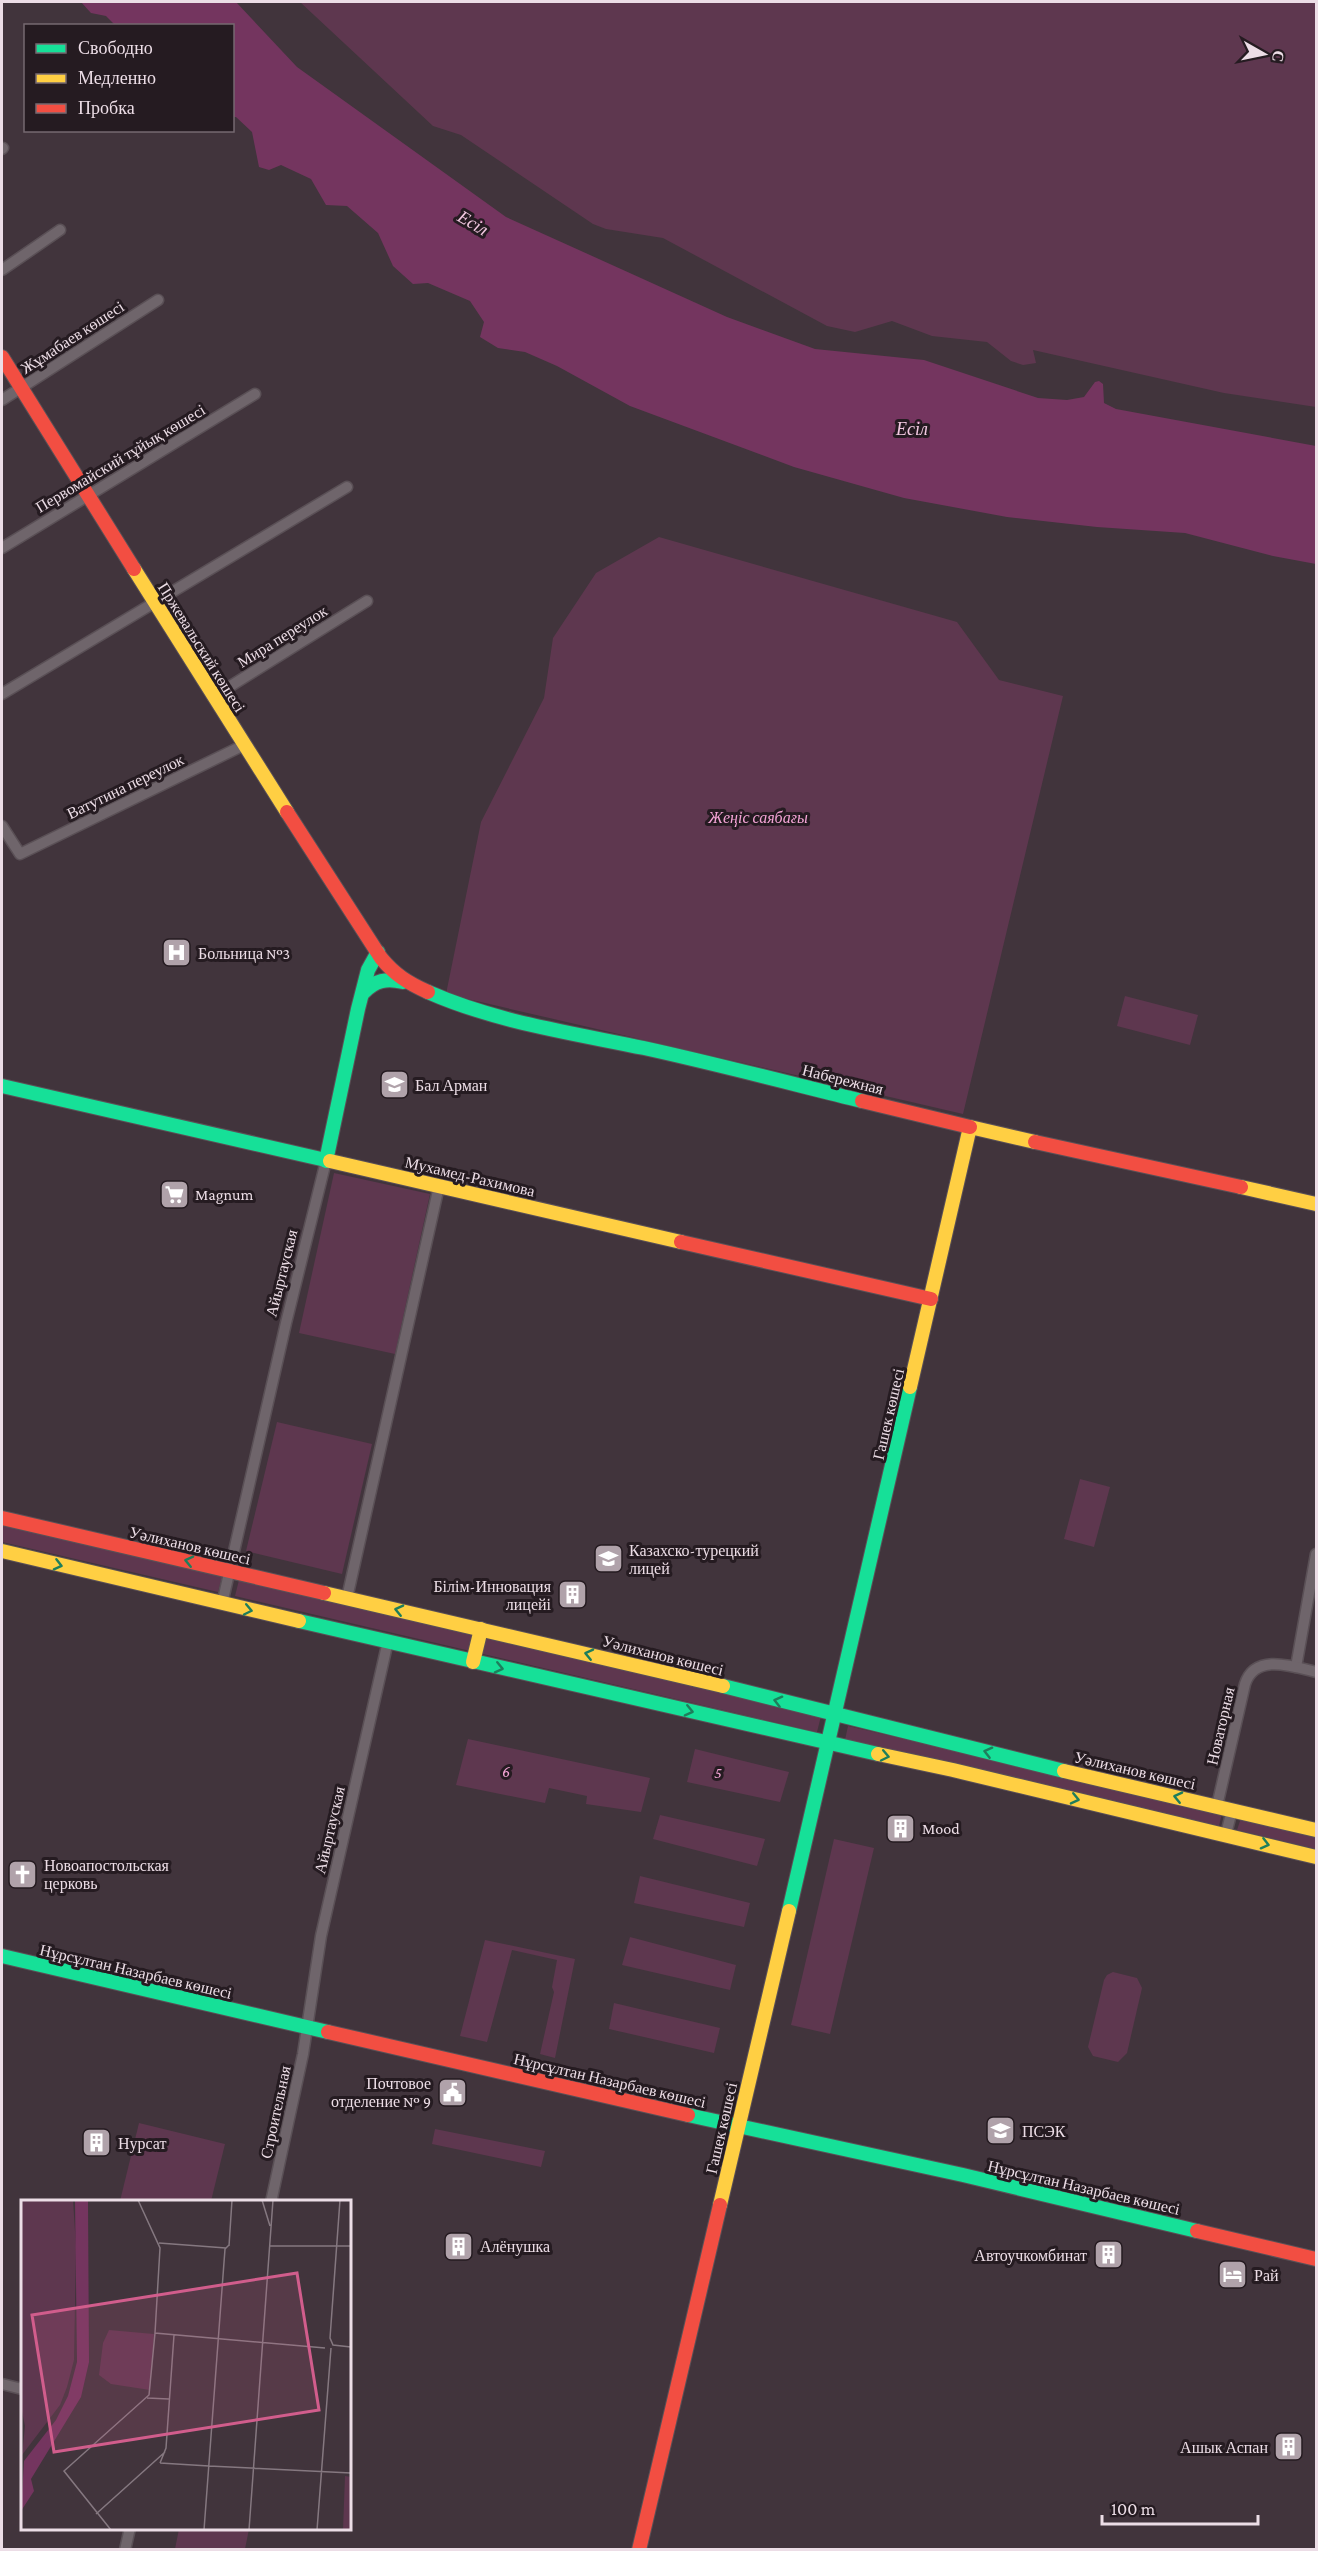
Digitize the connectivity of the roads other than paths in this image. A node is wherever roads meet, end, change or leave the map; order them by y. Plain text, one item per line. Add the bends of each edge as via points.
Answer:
1 (60, 230) dead end
2 (2, 270) edge
3 (158, 300) dead end
4 (2, 357) edge
5 (21, 388) junction
6 (255, 394) dead end
7 (2, 400) edge
8 (346, 487) dead end
9 (87, 496) junction
10 (2, 548) edge
11 (367, 601) dead end
12 (154, 603) junction
13 (2, 694) edge
14 (213, 697) junction
15 (244, 745) junction
16 (2, 826) edge
17 (378, 952) junction
18 (405, 982) junction
19 (363, 993) junction
20 (2, 1086) edge
21 (970, 1127) junction
22 (326, 1161) junction
23 (439, 1186) junction
24 (1317, 1204) edge
25 (931, 1299) junction
26 (2, 1518) edge
27 (2, 1551) edge
28 (1317, 1554) edge
29 (230, 1571) junction
30 (347, 1598) junction
31 (222, 1604) junction
32 (481, 1629) junction
33 (388, 1641) junction
34 (473, 1662) junction
35 (1296, 1667) junction
36 (1317, 1672) edge
37 (836, 1711) junction
38 (828, 1744) junction
39 (1217, 1806) junction
40 (1232, 1810) junction
41 (1317, 1830) edge
42 (1226, 1834) junction
43 (1317, 1857) edge
44 (2, 1956) edge
45 (305, 2028) junction
46 (738, 2127) junction
47 (271, 2200) edge
48 (1317, 2259) edge
49 (2, 2384) edge
50 (21, 2389) edge
51 (130, 2530) edge
52 (125, 2550) edge
53 (639, 2550) edge

1 - 2 street
3 - 5 street, Жұмабаев көшесі
4 - 5 main road, Пржевальский көшесі
5 - 7 street, Жұмабаев көшесі
5 - 9 main road, Пржевальский көшесі
6 - 9 street, Первомайский тұйық көшесі
8 - 12 street
9 - 10 street, Первомайский тұйық көшесі
9 - 12 main road, Пржевальский көшесі
11 - 14 street, Мира переулок
12 - 13 street
12 - 14 main road, Пржевальский көшесі
14 - 15 main road, Пржевальский көшесі
15 - 16 street, Ватутина переулок via 20,855
15 - 17 main road, Пржевальский көшесі
17 - 18 main road, Набережная via 389,969
17 - 19 main road, Айыртауская via 368,970
18 - 19 main road via 384,979 372,983
18 - 21 main road, Набережная via 440,998 542,1027
19 - 22 main road, Айыртауская
20 - 22 main road, Мухамед-Рахимова
21 - 24 main road, Набережная
21 - 25 main road, Гашек көшесі
22 - 23 main road, Мухамед-Рахимова
22 - 29 street, Айыртауская
23 - 25 main road, Мухамед-Рахимова
23 - 30 street
25 - 37 main road, Гашек көшесі
29 -> 26 main road, Уәлиханов көшесі
27 -> 31 main road
28 - 35 street
29 - 30 main road, Уәлиханов көшесі
29 - 31 street, Айыртауская
32 -> 30 main road, Уәлиханов көшесі
31 -> 33 main road
32 - 34 main road
37 -> 32 main road, Уәлиханов көшесі
33 - 34 main road
33 - 45 street, Айыртауская via 321,1936
34 -> 38 main road
35 - 36 street, Новаторная
35 - 39 street, Новаторная via 1264,1665 1247,1678
37 - 38 main road, Гашек көшесі
39 -> 37 main road, Уәлиханов көшесі
38 -> 42 main road
38 - 46 main road, Гашек көшесі
39 - 40 main road, Уәлиханов көшесі
40 - 41 main road, Уәлиханов көшесі
40 - 42 street
42 -> 43 main road
44 - 45 main road, Нұрсұлтан Назарбаев көшесі
45 - 46 main road, Нұрсұлтан Назарбаев көшесі
45 - 47 street, Строительная via 303,2054
46 - 48 main road, Нұрсұлтан Назарбаев көшесі via 963,2175
46 - 53 main road, Гашек көшесі
49 - 50 street
51 - 52 street

